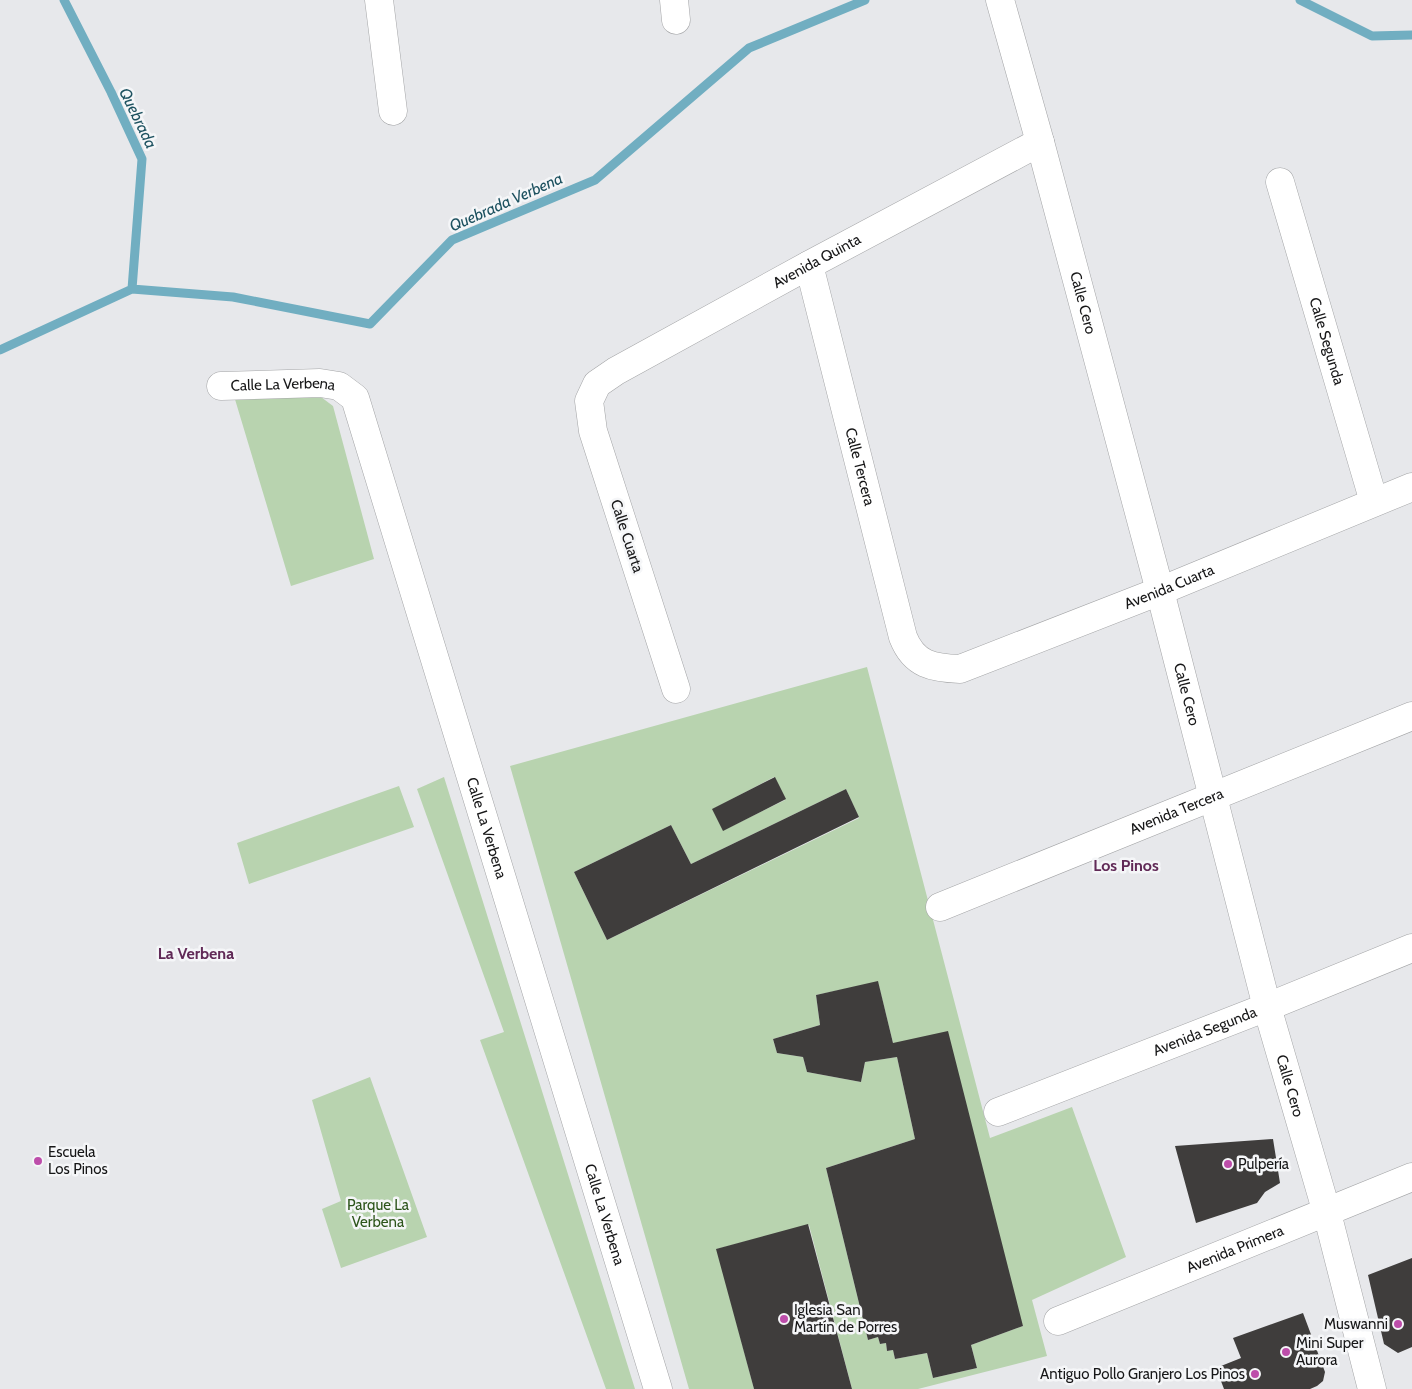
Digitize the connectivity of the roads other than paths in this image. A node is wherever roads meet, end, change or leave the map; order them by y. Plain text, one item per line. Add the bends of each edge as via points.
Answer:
1 (379, 0) edge
2 (1000, 0) edge
3 (392, 111) dead end
4 (1040, 142) junction
5 (1280, 182) dead end
6 (809, 264) junction
7 (597, 384) joint
8 (221, 386) dead end
9 (1412, 487) edge
10 (1374, 502) junction
11 (1160, 591) junction
12 (922, 663) joint
13 (676, 689) dead end
14 (1412, 716) edge
15 (1214, 796) junction
16 (940, 906) dead end
17 (1412, 948) edge
18 (1267, 1007) junction
19 (998, 1112) dead end
20 (1412, 1177) edge
21 (1327, 1213) junction
22 (1058, 1321) dead end
23 (658, 1389) edge
24 (1372, 1389) edge

1 - 3 street
2 - 4 street, Calle Cero
4 - 6 street, Avenida Quinta
4 - 11 street, Calle Cero
5 - 10 street, Calle Segunda
6 - 7 street, Avenida Quinta
6 - 12 street, Calle Tercera via 903,637 908,650
7 - 13 street, Calle Cuarta via 588,401 593,431
8 - 23 street, Calle La Verbena via 320,383 339,386 355,398
9 - 10 street, Avenida Cuarta
10 - 11 street, Avenida Cuarta
11 - 12 street, Avenida Cuarta via 960,669
11 - 15 street, Calle Cero
14 - 15 street, Avenida Tercera
15 - 16 street, Avenida Tercera
15 - 18 street, Calle Cero
17 - 18 street, Avenida Segunda
18 - 19 street, Avenida Segunda
18 - 21 street, Calle Cero
20 - 21 street, Avenida Primera
21 - 22 street, Avenida Primera
21 - 24 street, Calle Cero

